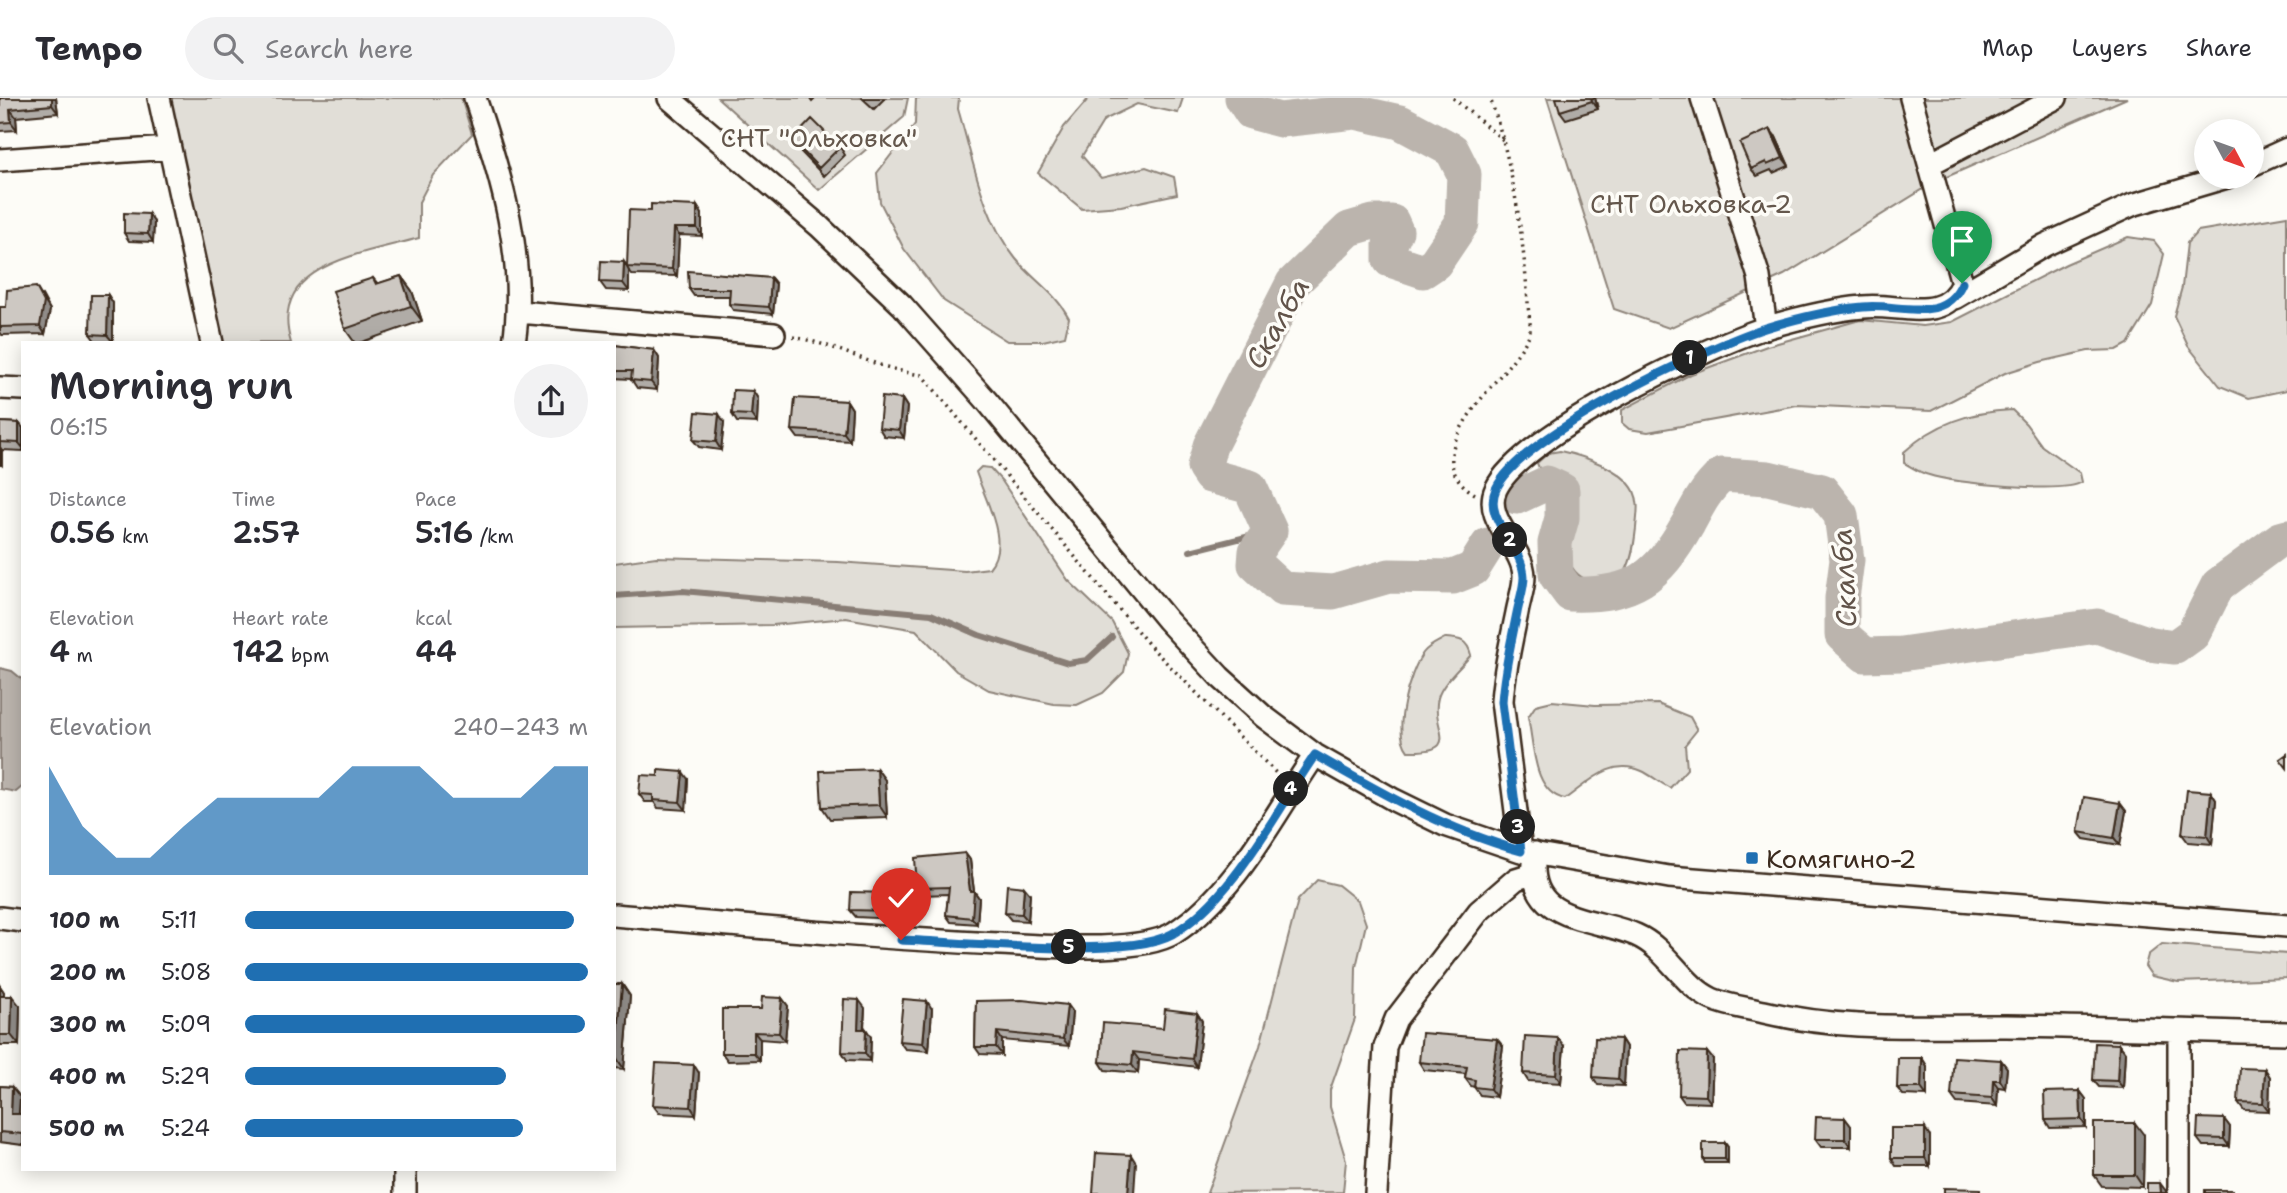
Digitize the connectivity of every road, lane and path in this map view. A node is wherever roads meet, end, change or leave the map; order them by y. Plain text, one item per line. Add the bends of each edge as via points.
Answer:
1 (159, 98) edge
2 (475, 98) edge
3 (669, 98) edge
4 (1453, 98) edge
5 (1490, 98) edge
6 (1702, 98) edge
7 (1910, 98) edge
8 (2056, 98) edge
9 (1505, 141) junction
10 (169, 148) junction
11 (2287, 149) edge
12 (0, 160) edge
13 (2264, 160) edge
14 (1933, 173) junction
15 (2194, 187) edge
16 (1955, 298) junction
17 (519, 312) junction
18 (1766, 328) junction
19 (775, 334) joint
20 (212, 341) edge
21 (514, 341) edge
22 (0, 388) edge
23 (21, 389) edge
24 (1492, 509) junction
25 (1315, 755) junction
26 (1291, 789) junction
27 (1529, 859) junction
28 (616, 915) edge
29 (0, 918) edge
30 (21, 921) edge
31 (2287, 926) edge
32 (2179, 1031) junction
33 (2287, 1033) edge
34 (405, 1171) edge
35 (405, 1193) edge
36 (1376, 1193) edge
37 (2179, 1193) edge

1 - 10 street
2 - 17 street via 502,184
3 - 25 street via 819,226 902,305 1167,620 1263,716
4 - 9 path
5 - 9 path
6 - 18 street via 1759,276
7 - 14 street
8 - 14 street
9 - 24 path via 1525,264 1530,333 1460,428 1451,463 1468,489
10 - 12 street
10 - 20 street
11 - 13 street
14 - 16 street via 1962,283
15 - 16 street via 2132,205 2045,245
16 - 18 street via 1943,307 1864,307
17 - 19 street
17 - 21 street
18 - 24 street via 1700,353 1564,427 1509,468 1495,491
19 - 26 path via 818,341 890,371 922,375 1150,646
22 - 23 street
24 - 27 street via 1524,576 1502,702
25 - 26 street
25 - 27 street via 1445,825
26 - 28 street via 1218,894 1171,935 1149,941 1066,947 901,940
27 - 31 street via 1669,877
27 - 32 street via 1548,902 1562,912 1634,934 1656,946 1698,989 1726,1004 1792,1019 1891,1029 2003,1026
27 - 36 street via 1517,879 1479,911 1396,1019 1385,1047
29 - 30 street
32 - 33 street
32 - 37 street
34 - 35 street

